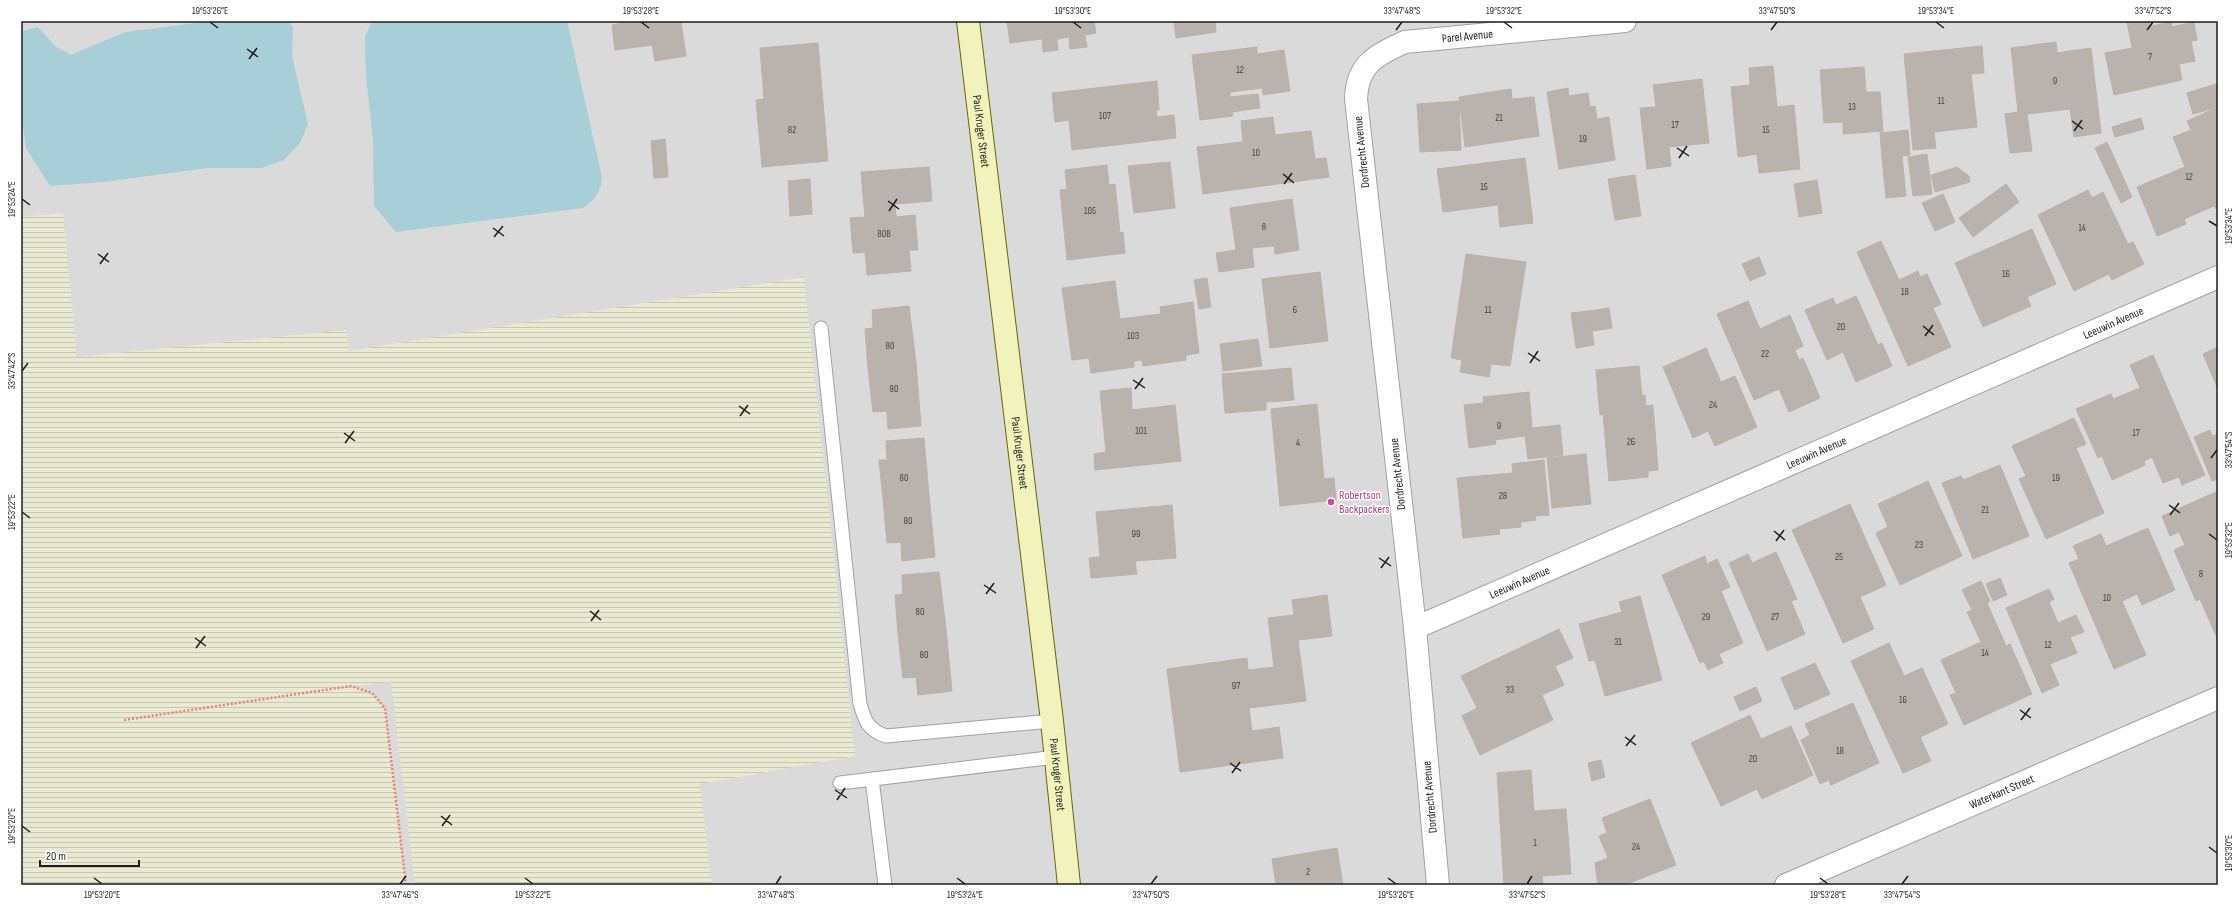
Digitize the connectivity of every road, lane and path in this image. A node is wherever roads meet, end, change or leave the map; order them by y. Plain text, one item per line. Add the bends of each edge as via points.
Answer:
1 (968, 21) edge
2 (1625, 21) edge
3 (1501, 27) edge
4 (1365, 66) joint
5 (2218, 277) edge
6 (821, 328) dead end
7 (1415, 628) junction
8 (2218, 698) edge
9 (124, 720) dead end
10 (1052, 720) junction
11 (1056, 757) junction
12 (872, 779) junction
13 (840, 783) dead end
14 (406, 885) edge
15 (885, 885) edge
16 (1069, 885) edge
17 (1438, 885) edge
18 (1786, 885) edge

1 - 10 street, Paul Kruger Street
2 - 3 street, Parel Avenue
3 - 4 street, Parel Avenue via 1405,42 1386,50
4 - 7 street, Dordrecht Avenue via 1356,83 1356,99
5 - 7 street, Leeuwin Avenue
6 - 10 lane via 860,704 865,720 874,732 886,736
7 - 17 street, Dordrecht Avenue
8 - 18 street, Waterkant Street
9 - 14 path via 351,686 372,693 385,708
10 - 11 street, Paul Kruger Street
11 - 12 lane
11 - 16 street, Paul Kruger Street
12 - 13 lane
12 - 15 lane

